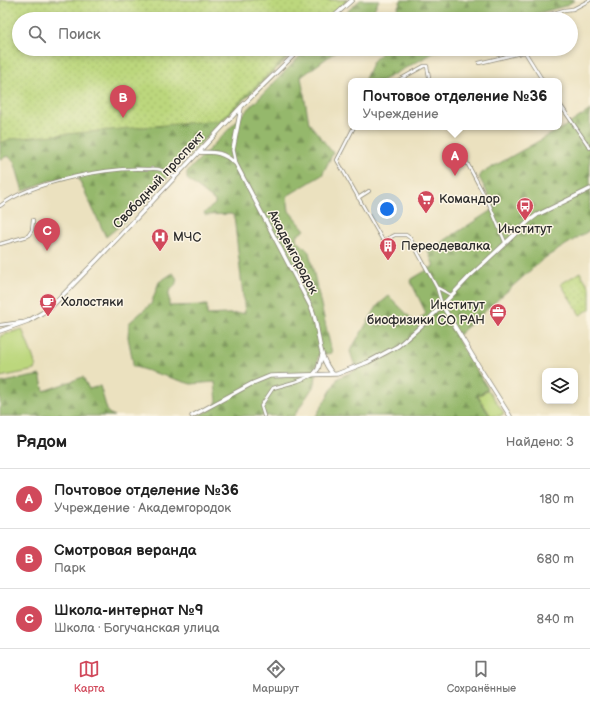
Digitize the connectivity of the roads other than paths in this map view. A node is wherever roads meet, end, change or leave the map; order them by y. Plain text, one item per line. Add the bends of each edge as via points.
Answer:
1 (352, 0) edge
2 (590, 0) edge
3 (339, 12) edge
4 (557, 12) edge
5 (293, 56) edge
6 (504, 56) edge
7 (529, 56) edge
8 (479, 63) dead end
9 (429, 77) dead end
10 (402, 78) edge
11 (542, 78) edge
12 (241, 107) junction
13 (562, 107) edge
14 (352, 130) edge
15 (590, 148) edge
16 (198, 152) junction
17 (465, 159) dead end
18 (236, 164) junction
19 (175, 177) junction
20 (590, 189) edge
21 (369, 192) dead end
22 (358, 198) junction
23 (0, 206) edge
24 (33, 220) dead end
25 (505, 242) junction
26 (0, 244) edge
27 (437, 288) junction
28 (452, 295) junction
29 (442, 305) junction
30 (0, 321) edge
31 (28, 321) junction
32 (2, 325) edge
33 (0, 331) edge
34 (322, 352) junction
35 (333, 374) junction
36 (313, 375) junction
37 (192, 416) edge
38 (264, 416) edge
39 (510, 416) edge

1 - 3 main road
2 - 4 street via 573,10
5 - 12 main road, Свободный проспект
6 - 8 street
7 - 11 street
9 - 10 street via 427,66 424,66
12 - 16 main road, Свободный проспект
12 - 18 main road via 233,150
13 - 15 street
14 - 22 street via 337,160
16 - 18 main road via 218,152
16 - 19 main road, Свободный проспект
17 - 25 street via 490,206
18 - 34 main road, Академгородок via 312,309
19 - 23 street via 161,169 107,171 51,182 18,195
19 - 31 main road, Свободный проспект via 52,306
20 - 25 main road via 537,215
21 - 22 street
22 - 27 street via 382,239 395,235 406,235 410,238
24 - 26 street via 32,230 28,236
25 - 28 main road
27 - 28 street
27 - 29 street
28 - 29 main road
29 - 35 main road via 398,346 368,362
29 - 39 main road
30 - 32 street
31 - 32 street
31 - 33 main road, Свободный проспект
34 - 35 main road
34 - 36 main road via 318,369
35 - 36 main road
36 - 37 main road via 270,376
36 - 38 street via 274,388 261,406

